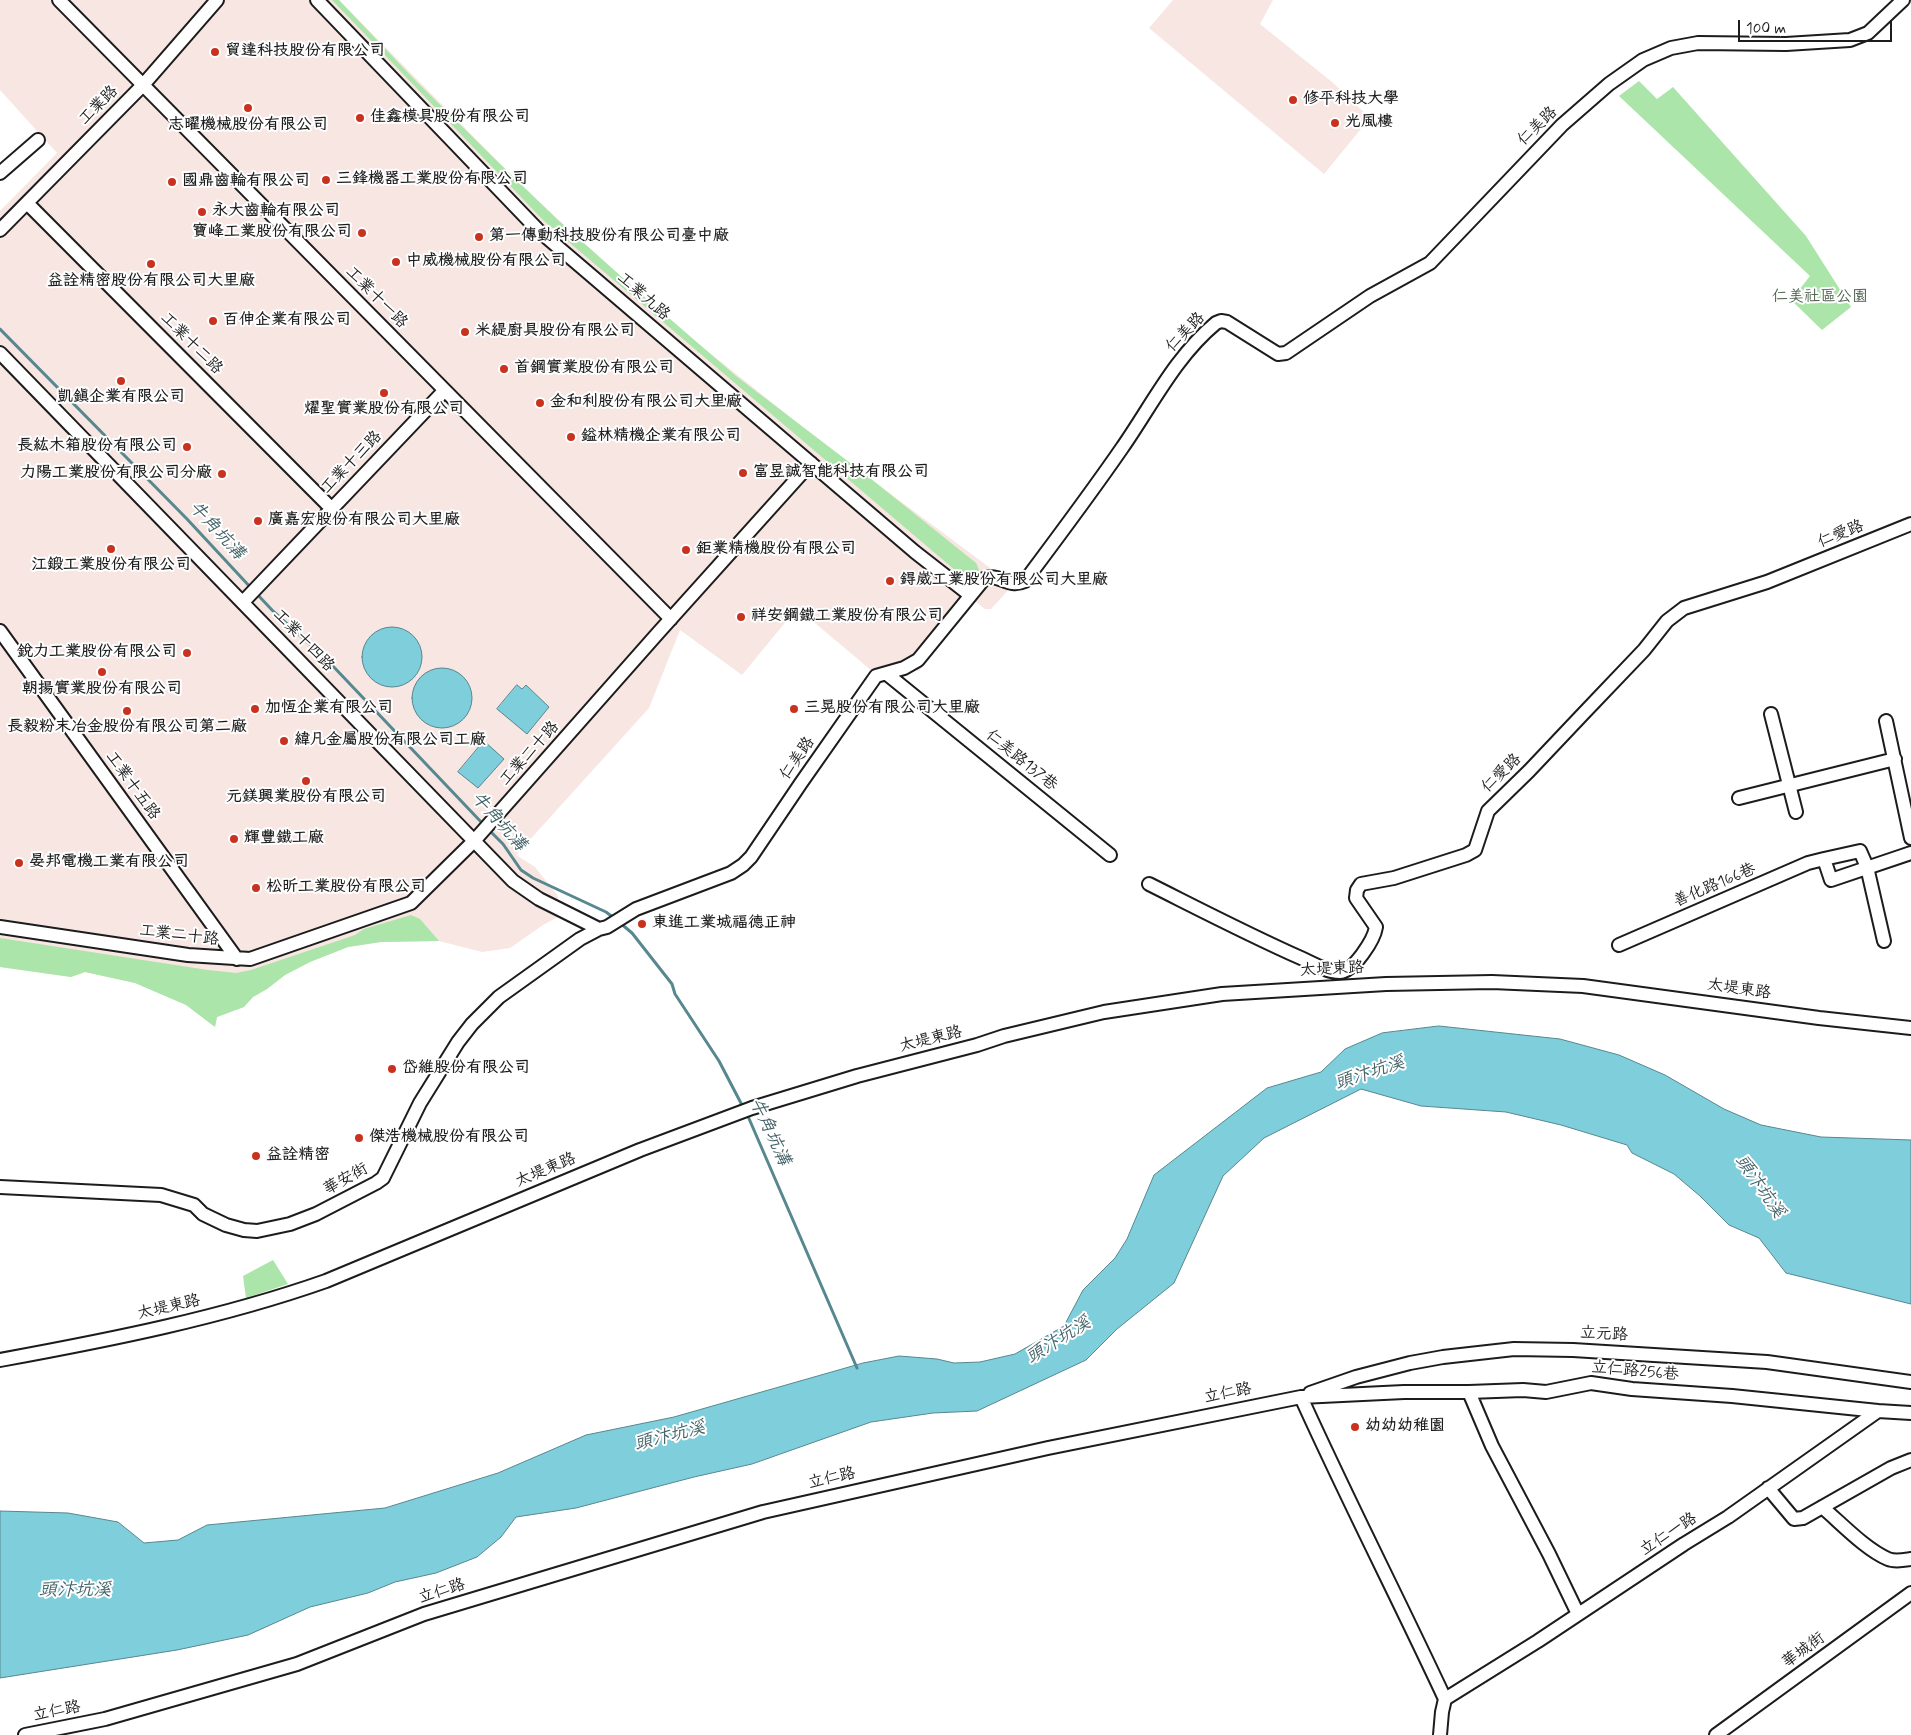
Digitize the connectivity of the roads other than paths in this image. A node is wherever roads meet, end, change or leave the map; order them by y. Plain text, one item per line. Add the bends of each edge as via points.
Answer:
1 (59, 0) edge
2 (217, 0) edge
3 (317, 0) edge
4 (1903, 0) edge
5 (143, 85) junction
6 (38, 140) dead end
7 (0, 173) edge
8 (27, 203) junction
9 (0, 230) edge
10 (0, 353) edge
11 (444, 391) junction
12 (811, 463) junction
13 (331, 508) junction
14 (1911, 524) edge
15 (970, 595) junction
16 (245, 600) junction
17 (670, 619) junction
18 (0, 631) edge
19 (887, 674) junction
20 (1771, 714) dead end
21 (1886, 721) dead end
22 (1894, 759) junction
23 (1788, 786) junction
24 (1739, 798) dead end
25 (1796, 812) dead end
26 (1911, 838) edge
27 (476, 839) junction
28 (1911, 853) edge
29 (1110, 855) dead end
30 (1824, 859) junction
31 (1867, 868) junction
32 (1149, 884) dead end
33 (0, 927) edge
34 (603, 928) junction
35 (1884, 941) dead end
36 (1619, 945) dead end
37 (237, 959) junction
38 (1911, 1028) edge
39 (0, 1187) edge
40 (0, 1360) edge
41 (1911, 1382) edge
42 (1469, 1392) junction
43 (1300, 1397) junction
44 (1878, 1411) junction
45 (1911, 1413) edge
46 (1911, 1460) edge
47 (1768, 1488) junction
48 (1822, 1507) junction
49 (1911, 1559) edge
50 (1911, 1593) edge
51 (1578, 1614) junction
52 (1445, 1699) junction
53 (24, 1735) edge
54 (1440, 1735) edge
55 (1716, 1735) edge

1 - 5 street, 工業十一路
2 - 5 street, 工業路
3 - 12 street, 工業九路 via 538,230
4 - 15 street, 仁美路 via 1868,33 1850,40 1786,44 1698,43 1671,48 1643,60 1609,84 1562,125 1430,263 1370,296 1286,353 1278,354 1227,322 1216,323 1164,381 1105,472 1025,581 1014,584 988,578
5 - 8 street, 工業路
5 - 11 street, 工業十一路
6 - 7 street
8 - 9 street, 工業路
8 - 13 street, 工業十二路
10 - 16 street, 工業十四路
11 - 13 street, 工業十三路
11 - 17 street, 工業十一路
12 - 15 street, 工業九路
12 - 17 street, 工業二十路
13 - 16 street, 工業十三路
14 - 32 street, 仁愛路 via 1767,582 1684,608 1667,621 1644,650 1488,810 1475,850 1394,878 1361,884 1356,898 1376,927 1375,935 1352,968 1332,972
15 - 19 street, 仁美路 via 918,660
16 - 27 street, 工業十四路
17 - 27 street, 工業二十路
18 - 37 street, 工業十五路
19 - 29 street, 仁美路137巷
19 - 34 street, 仁美路 via 876,676 743,865 731,873 636,909
20 - 23 street
21 - 22 street
22 - 23 street
22 - 26 street
23 - 24 street
23 - 25 street
27 - 34 street, 工業十四路 via 526,891
27 - 37 street, 工業二十路 via 411,903 250,959
28 - 31 street
30 - 31 street, 善化路166巷 via 1860,851
30 - 31 street via 1831,880
30 - 36 street, 善化路166巷 via 1808,863
31 - 35 street
33 - 37 street, 工業二十路 via 188,955
34 - 39 street, 華安街 via 580,939 499,997 458,1042 420,1103 383,1178 316,1214 290,1224 257,1231 244,1230 211,1218 194,1205 161,1195
38 - 40 street, 太堤東路 via 1583,986 1492,982 1386,984 1222,994 1104,1012 857,1076 752,1108 640,1150 287,1295 174,1324
41 - 43 street, 立元路 via 1767,1362 1514,1349 1410,1363 1356,1377
42 - 43 street, 立仁路256巷
42 - 44 street, 立仁路256巷 via 1546,1392 1591,1383
42 - 51 street via 1492,1446
43 - 52 street
43 - 53 street, 立仁路 via 1038,1450 764,1512 424,1614 297,1664 105,1719
44 - 45 street
44 - 47 street, 立仁一路
46 - 48 street
47 - 48 street via 1794,1518 1803,1518
47 - 51 street, 立仁一路
48 - 49 street via 1889,1559
50 - 55 street, 華城街
51 - 52 street, 立仁一路
52 - 54 street

